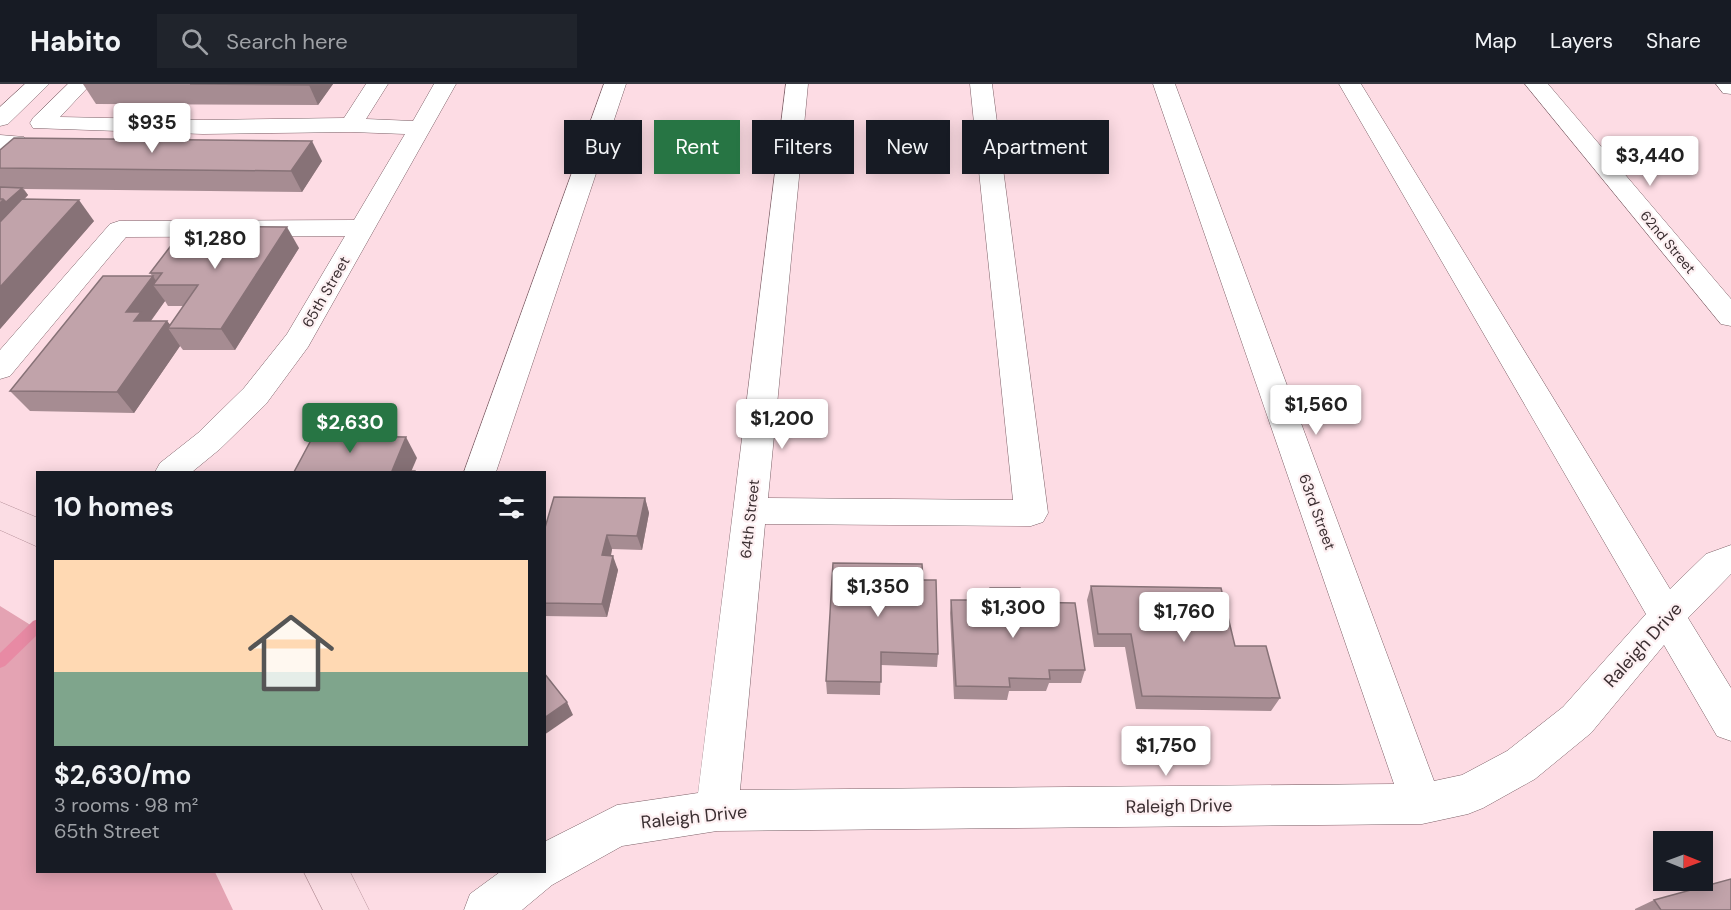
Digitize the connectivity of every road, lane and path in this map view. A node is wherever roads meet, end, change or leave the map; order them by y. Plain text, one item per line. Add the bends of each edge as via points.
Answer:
1 (38, 84) edge
2 (80, 84) edge
3 (377, 84) edge
4 (445, 84) edge
5 (615, 84) edge
6 (798, 84) edge
7 (981, 84) edge
8 (1164, 84) edge
9 (1350, 84) edge
10 (1536, 84) edge
11 (1727, 84) edge
12 (1731, 88) edge
13 (0, 120) edge
14 (40, 123) junction
15 (351, 125) junction
16 (415, 136) junction
17 (5, 147) edge
18 (362, 228) junction
19 (1731, 317) edge
20 (2, 364) edge
21 (172, 471) edge
22 (480, 471) edge
23 (751, 511) junction
24 (0, 515) edge
25 (36, 533) edge
26 (1731, 559) edge
27 (1666, 616) junction
28 (1731, 723) edge
29 (1422, 804) junction
30 (717, 811) junction
31 (546, 865) edge
32 (327, 873) edge
33 (534, 873) edge
34 (347, 910) edge
35 (486, 910) edge

1 - 13 street
2 - 14 street
3 - 15 street
4 - 16 street, 65th Street
5 - 22 street
6 - 23 street, 64th Street
7 - 23 street via 1031,513
8 - 29 street, 63rd Street
9 - 27 street
10 - 19 street, 62nd Street
11 - 12 street
13 - 14 street
14 - 15 street
15 - 16 street
16 - 17 street
16 - 18 street, 65th Street
18 - 20 street via 119,229
18 - 21 street, 65th Street via 298,340 255,396
23 - 30 street, 64th Street
24 - 25 main road
26 - 27 street, Raleigh Drive via 1718,564
27 - 28 street
27 - 29 street, Raleigh Drive via 1577,720 1521,765 1468,794
29 - 30 street, Raleigh Drive
30 - 31 street, Raleigh Drive via 617,826
32 - 34 main road
33 - 35 street

